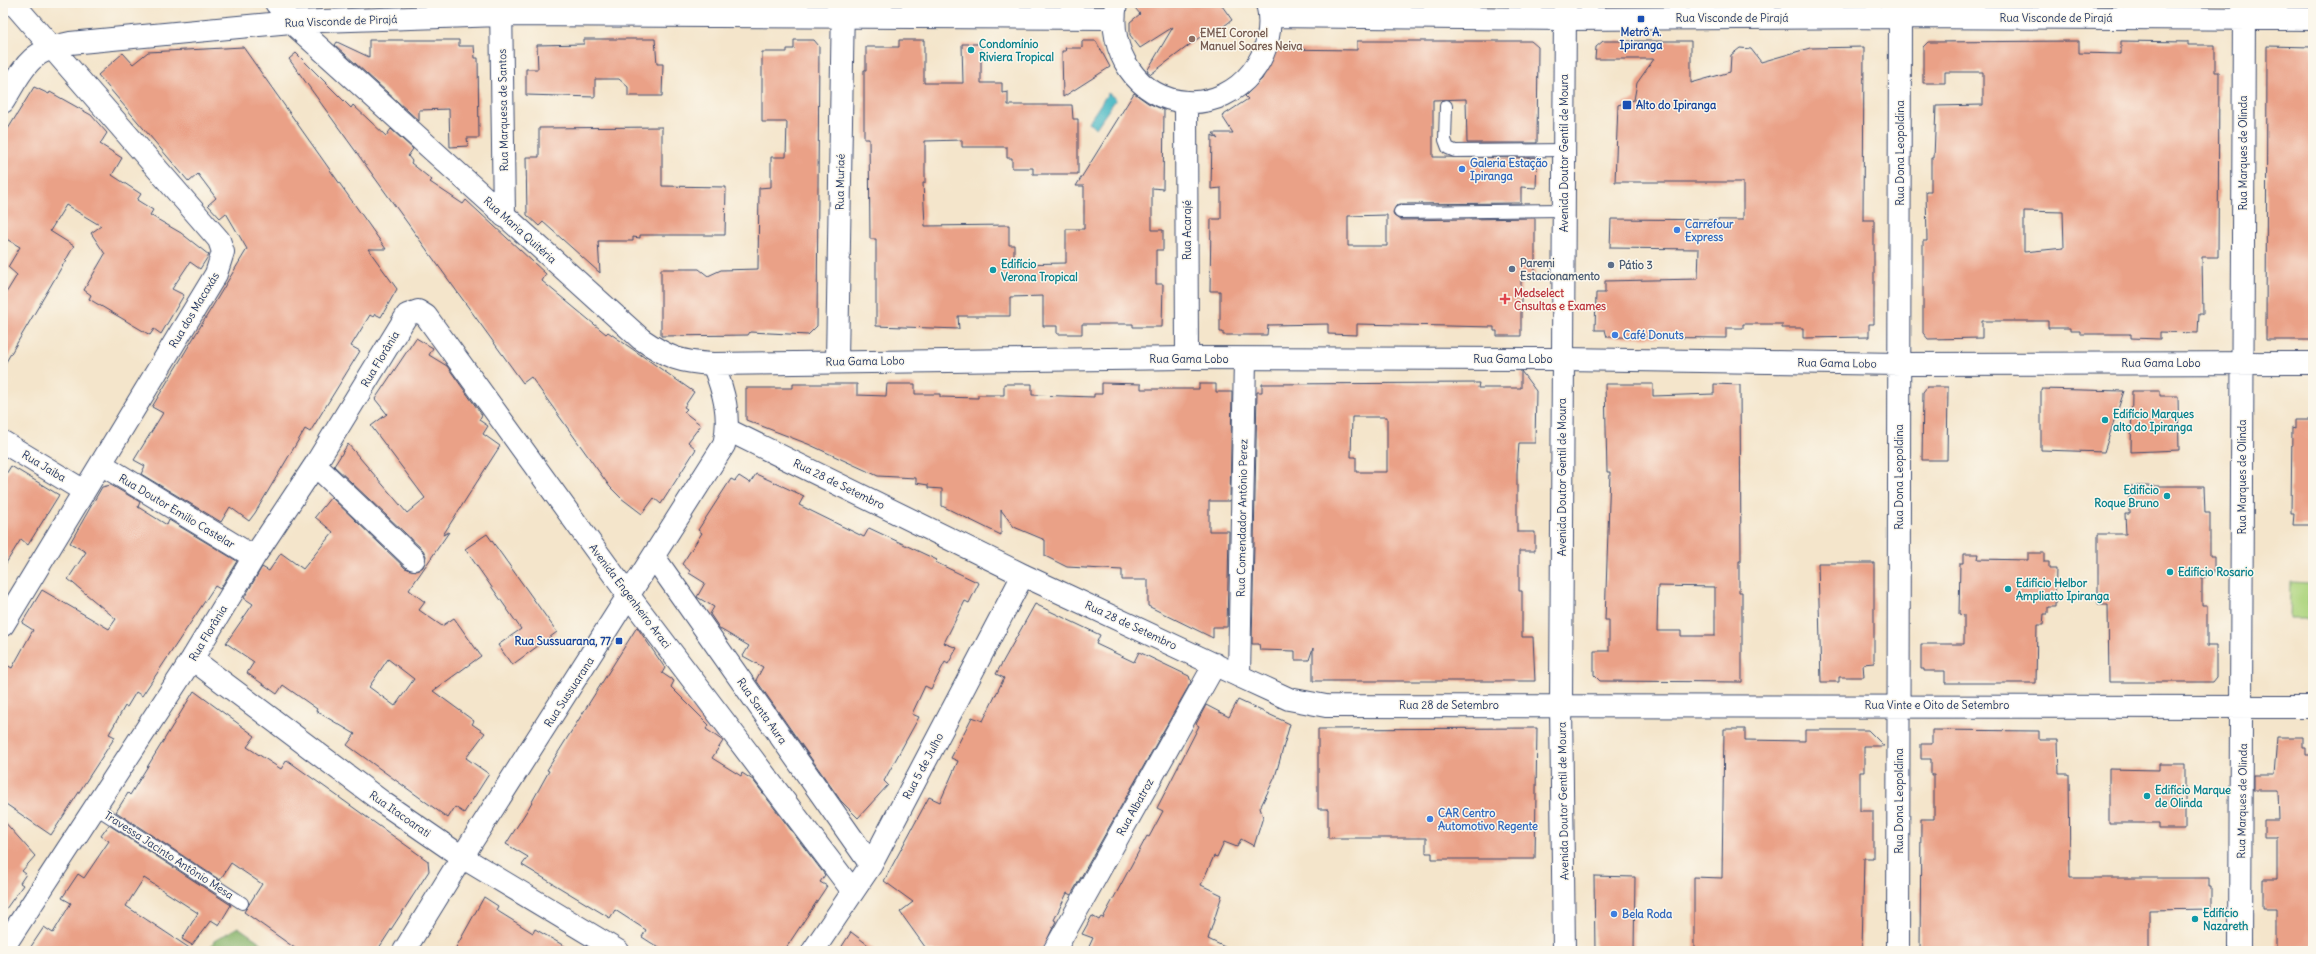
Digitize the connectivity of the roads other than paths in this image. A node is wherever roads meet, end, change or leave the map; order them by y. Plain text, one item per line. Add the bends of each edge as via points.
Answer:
1 (13, 3) edge
2 (276, 3) edge
3 (501, 9) edge
4 (842, 10) edge
5 (1115, 10) edge
6 (1269, 10) edge
7 (1900, 10) edge
8 (1565, 11) edge
9 (2244, 11) edge
10 (2313, 19) edge
11 (291, 22) junction
12 (50, 46) junction
13 (3, 102) edge
14 (1186, 102) junction
15 (1446, 106) dead end
16 (1564, 150) junction
17 (1564, 210) junction
18 (1400, 212) dead end
19 (504, 216) junction
20 (407, 315) joint
21 (1187, 358) junction
22 (1245, 359) junction
23 (1563, 359) junction
24 (837, 361) junction
25 (2242, 362) junction
26 (2313, 363) edge
27 (714, 364) junction
28 (1900, 364) junction
29 (728, 430) junction
30 (3, 442) edge
31 (101, 464) junction
32 (315, 465) junction
33 (84, 491) junction
34 (254, 557) junction
35 (654, 557) junction
36 (414, 560) dead end
37 (1023, 575) junction
38 (630, 596) junction
39 (3, 625) edge
40 (192, 659) junction
41 (1215, 664) junction
42 (1239, 676) junction
43 (1561, 704) junction
44 (1898, 705) junction
45 (2243, 706) junction
46 (2313, 707) edge
47 (96, 808) junction
48 (462, 857) junction
49 (871, 864) junction
50 (852, 890) junction
51 (242, 903) dead end
52 (3, 948) edge
53 (404, 951) edge
54 (618, 951) edge
55 (813, 951) edge
56 (1054, 951) edge
57 (1564, 951) edge
58 (1898, 951) edge
59 (2240, 951) edge

1 - 12 street, Rua dos Macaxás
2 - 11 street
3 - 4 street, Rua Visconde de Pirajá
3 - 11 street, Rua Visconde de Pirajá
3 - 19 street, Rua Marquesa de Santos
4 - 5 street, Rua Visconde de Pirajá
4 - 24 street, Rua Muriaé
5 - 14 street via 1116,42 1125,65 1142,83 1162,96
6 - 8 street, Rua Visconde de Pirajá
6 - 14 street via 1266,47 1257,68 1238,87 1213,99
7 - 8 street, Rua Visconde de Pirajá
7 - 9 street, Rua Visconde de Pirajá
7 - 28 street, Rua Dona Leopoldina
8 - 16 street, Avenida Doutor Gentil de Moura
9 - 10 street, Rua Visconde de Pirajá
9 - 25 street, Rua Marques de Olinda
11 - 12 street, Rua Visconde de Pirajá
11 - 19 street, Rua Maria Quitéria
12 - 13 street via 34,55
12 - 31 street, Rua dos Macaxás via 219,240 223,252 216,274
14 - 21 street, Rua Acarajé
15 - 16 lane via 1445,140 1448,148 1455,151
16 - 17 street, Avenida Doutor Gentil de Moura
17 - 18 lane
17 - 23 street, Avenida Doutor Gentil de Moura
19 - 27 street, Rua Maria Quitéria via 641,339 664,355 685,362
20 - 32 street, Rua Florânia
20 - 38 street, Avenida Engenheiro Araci via 418,311 426,316
21 - 22 street, Rua Gama Lobo
21 - 24 street, Rua Gama Lobo
22 - 23 street, Rua Gama Lobo
22 - 42 street, Rua Comendador Antônio Perez
23 - 28 street, Rua Gama Lobo
23 - 43 street, Avenida Doutor Gentil de Moura
24 - 27 street, Rua Gama Lobo
25 - 26 street, Rua Gama Lobo
25 - 28 street, Rua Gama Lobo
25 - 45 street, Rua Marques de Olinda
27 - 29 street via 724,393
28 - 44 street, Rua Dona Leopoldina
29 - 35 street, Rua Sussuarana via 724,445
29 - 37 street, Rua 28 de Setembro
30 - 33 street, Rua Jaiba
31 - 33 street, Rua dos Macaxás
31 - 34 street, Rua Doutor Emilio Castelar
32 - 34 street, Rua Florânia
32 - 36 street
33 - 39 street, Rua dos Macaxás
34 - 40 street, Rua Florânia
35 - 38 street, Rua Sussuarana
35 - 49 street, Rua Santa Aura
37 - 41 street, Rua 28 de Setembro
37 - 49 street, Rua 5 de Julho
38 - 48 street, Rua Sussuarana
38 - 50 street, Avenida Engenheiro Araci
40 - 47 street, Rua Florânia
40 - 48 street, Rua Itacoarati via 385,804
41 - 42 street, Rua 28 de Setembro
41 - 56 street, Rua Albatroz
42 - 43 street, Rua 28 de Setembro via 1289,699 1326,706
43 - 44 street, Rua Vinte e Oito de Setembro
43 - 57 street, Avenida Doutor Gentil de Moura
44 - 45 street, Rua Vinte e Oito de Setembro
44 - 58 street, Rua Dona Leopoldina
45 - 46 street, Rua Vinte e Oito de Setembro
45 - 59 street, Rua Marques de Olinda
47 - 51 lane, Travessa Jacinto Antônio Mesa
47 - 52 street, Rua Florânia
48 - 53 street, Rua Sussuarana
48 - 54 street, Rua Itacoarati
49 - 50 street, Rua 5 de Julho
50 - 55 street, Rua 5 de Julho

